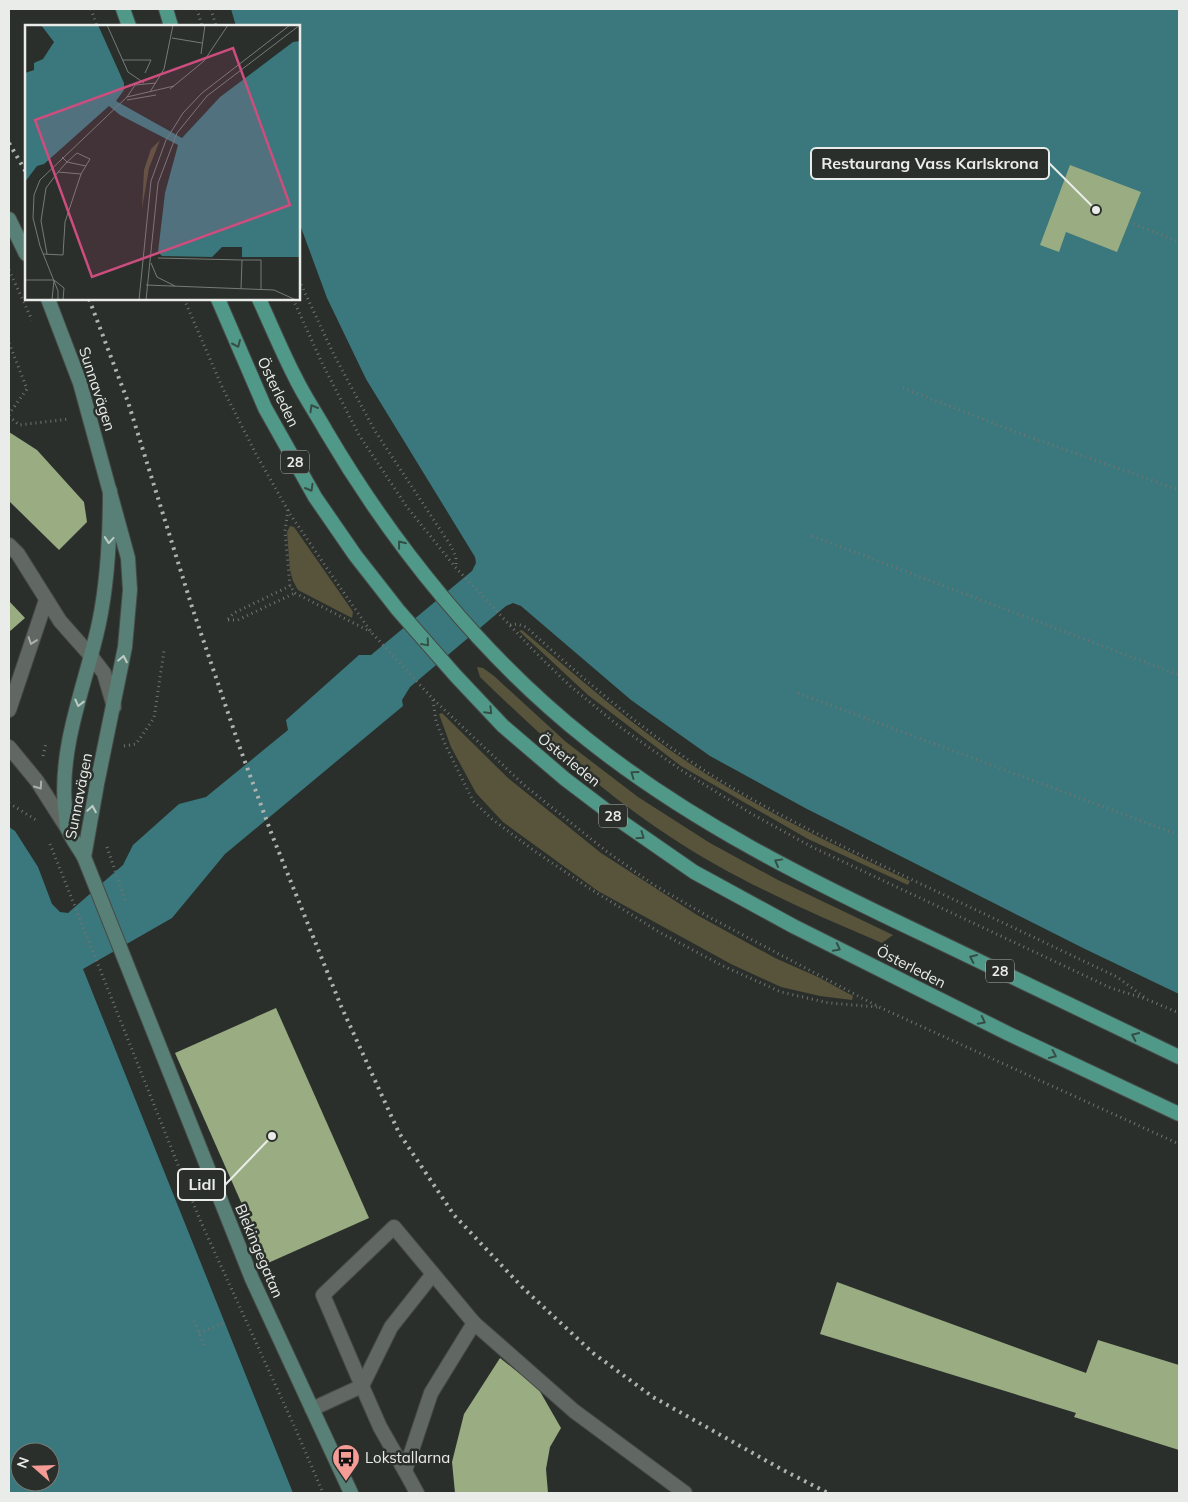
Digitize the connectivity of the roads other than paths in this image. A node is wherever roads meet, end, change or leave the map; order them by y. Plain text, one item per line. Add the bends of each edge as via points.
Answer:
1 (123, 9) edge
2 (166, 9) edge
3 (129, 25) edge
4 (171, 25) edge
5 (9, 219) edge
6 (25, 252) edge
7 (48, 300) edge
8 (218, 300) edge
9 (259, 300) edge
10 (110, 491) junction
11 (9, 545) edge
12 (46, 600) junction
13 (91, 656) junction
14 (13, 687) edge
15 (114, 707) junction
16 (9, 710) edge
17 (9, 747) edge
18 (67, 828) junction
19 (84, 857) junction
20 (1179, 1056) edge
21 (1179, 1114) edge
22 (433, 1274) junction
23 (474, 1323) junction
24 (362, 1386) junction
25 (312, 1409) junction
26 (405, 1471) junction
27 (351, 1493) edge
28 (417, 1493) edge
29 (685, 1493) edge

1 - 3 main road
2 - 4 main road
5 - 6 main road
7 - 10 main road, Sunnavägen via 80,384
8 -> 21 main road, Österleden / 28 via 265,408 311,489 356,555 455,676 503,726 565,779 694,872 793,926 1009,1034
20 -> 9 main road, Österleden / 28 via 820,886 718,830 587,740 529,689 489,648 390,530 347,467 295,378
10 -> 13 main road, Sunnavägen via 106,582
15 -> 10 main road, Sunnavägen via 125,646 130,590 128,558
11 - 12 street
12 - 13 street
12 -> 14 street
13 - 15 street via 104,673
13 -> 18 main road, Sunnavägen via 66,764
14 - 16 street
19 -> 15 main road, Sunnavägen
17 -> 18 street
18 - 19 main road, Sunnavägen
19 - 25 main road, Blekingegatan via 252,1279
22 - 23 street
22 - 24 street via 391,1327
22 - 24 street via 394,1227 323,1295
23 - 26 street via 431,1393
23 - 29 street via 574,1411
24 - 25 street
24 - 26 street
25 - 27 main road, Blekingegatan
26 - 28 street

